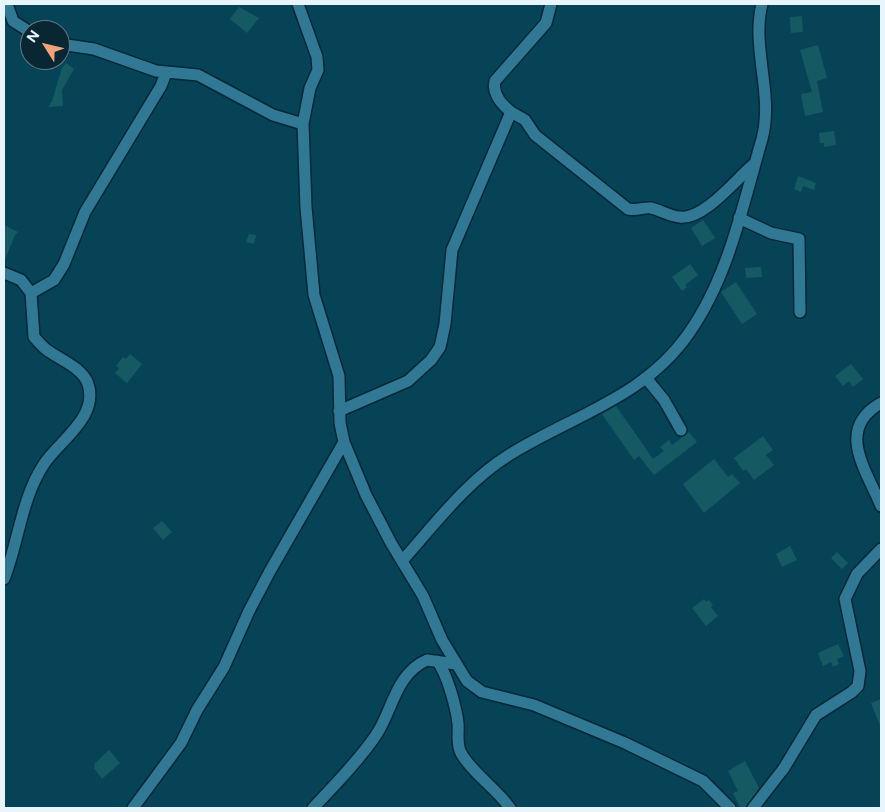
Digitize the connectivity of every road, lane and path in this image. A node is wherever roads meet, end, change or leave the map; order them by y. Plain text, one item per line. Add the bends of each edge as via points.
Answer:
1 (7, 4) edge
2 (298, 4) edge
3 (551, 4) edge
4 (762, 4) edge
5 (20, 26) edge
6 (70, 45) edge
7 (166, 73) junction
8 (511, 112) junction
9 (303, 124) junction
10 (754, 163) junction
11 (739, 218) junction
12 (4, 273) edge
13 (31, 293) junction
14 (800, 312) dead end
15 (646, 378) junction
16 (881, 403) edge
17 (339, 411) junction
18 (681, 430) dead end
19 (344, 442) junction
20 (881, 506) edge
21 (881, 549) edge
22 (402, 561) junction
23 (4, 578) edge
24 (437, 661) junction
25 (456, 664) junction
26 (133, 808) edge
27 (313, 808) edge
28 (510, 808) edge
29 (730, 808) edge
30 (753, 808) edge

1 - 5 street via 13,21
2 - 9 street via 317,57 318,70 310,88
3 - 8 street via 546,23 495,81 496,96
4 - 10 street via 759,34 767,116
6 - 7 street via 94,49
7 - 9 street via 198,75 274,114
7 - 13 street via 85,212 64,264 54,280
8 - 10 street via 628,209 638,211 648,207 679,218 686,217 716,202
8 - 17 street via 452,250 440,346 431,360 408,381
9 - 17 street via 314,295 339,376
10 - 11 street
11 - 14 street via 771,233 799,239
11 - 15 street via 705,308 688,334
12 - 13 street via 20,280
13 - 23 street via 34,336 88,382 89,398 82,418 45,462 34,482
15 - 18 street via 664,400
15 - 22 street via 615,400 508,455 459,497
16 - 20 street via 864,414 858,424 856,440
17 - 19 street
19 - 22 street via 366,495
19 - 26 street via 270,570 224,667 181,743
21 - 30 street via 857,574 845,599 860,672 858,686 816,715 784,768
22 - 25 street via 424,596
24 - 25 street
24 - 27 street via 421,662 405,679 374,737
24 - 28 street via 456,709 461,753
25 - 29 street via 467,682 482,692 534,705 625,743 703,781

